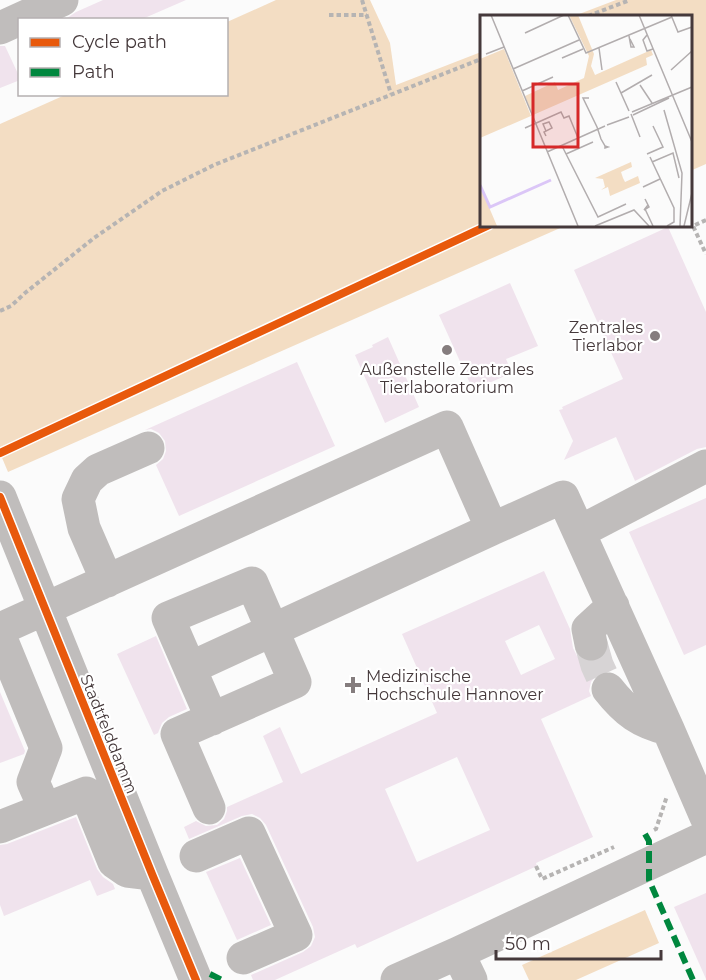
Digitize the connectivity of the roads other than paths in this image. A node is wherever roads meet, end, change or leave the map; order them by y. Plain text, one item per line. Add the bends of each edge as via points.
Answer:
1 (62, 0) edge
2 (22, 18) edge
3 (18, 20) edge
4 (0, 28) edge
5 (148, 448) dead end
6 (706, 466) edge
7 (0, 496) edge
8 (492, 529) junction
9 (579, 532) junction
10 (107, 581) junction
11 (612, 606) junction
12 (44, 609) junction
13 (0, 629) edge
14 (272, 631) junction
15 (0, 636) edge
16 (591, 644) tunnel mouth
17 (190, 669) junction
18 (608, 689) tunnel mouth
19 (212, 719) junction
20 (668, 729) junction
21 (209, 808) dead end
22 (45, 809) junction
23 (706, 817) edge
24 (0, 827) edge
25 (706, 837) edge
26 (196, 856) dead end
27 (152, 874) junction
28 (243, 958) dead end
29 (465, 967) edge
30 (196, 980) edge
31 (397, 980) edge

1 - 2 street
3 - 4 street
5 - 10 street via 98,470 87,480 78,499 84,528
6 - 9 street
7 - 12 street, Stadtfelddamm
8 - 9 street via 563,497
8 - 10 street via 447,427
8 - 14 street
9 - 11 street
10 - 12 street
11 - 16 street via 588,629
11 - 20 street
12 - 13 street
12 - 27 street, Stadtfelddamm
14 - 17 street
14 - 17 street via 252,583 168,618
14 - 19 street via 295,682
15 - 22 street via 46,748 33,782
17 - 19 street
18 - 20 street via 634,716
19 - 21 street via 177,734
20 - 23 street
22 - 24 street
22 - 27 street via 86,793 114,862 127,871
25 - 29 street
26 - 28 street via 249,832 296,935
27 - 30 street, Stadtfelddamm
29 - 31 street

